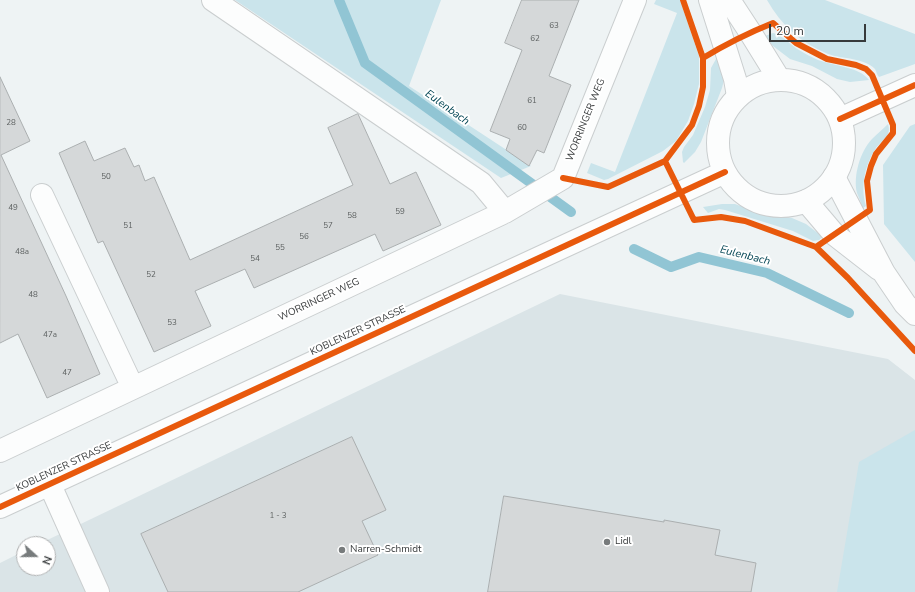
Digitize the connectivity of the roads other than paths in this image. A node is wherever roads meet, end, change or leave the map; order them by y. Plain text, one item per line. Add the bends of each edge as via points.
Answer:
1 (212, 0) edge
2 (634, 0) edge
3 (710, 0) edge
4 (729, 0) edge
5 (780, 79) junction
6 (915, 85) edge
7 (738, 96) junction
8 (840, 119) junction
9 (725, 172) junction
10 (834, 177) junction
11 (42, 195) dead end
12 (806, 201) junction
13 (513, 207) junction
14 (884, 273) junction
15 (915, 314) edge
16 (133, 388) junction
17 (0, 451) edge
18 (50, 485) junction
19 (0, 507) edge
20 (98, 592) edge

1 - 13 street via 481,182
2 - 13 street, WORRINGER WEG via 563,178
3 - 7 street
4 - 5 street
5 - 7 street via 764,81
5 - 8 street via 798,81 816,90 830,102
6 - 8 street
7 - 9 street via 725,113 718,132 718,153
8 - 10 street via 844,139 842,158
9 - 12 street via 736,187 751,198 769,205 788,206
9 - 18 street, KOBLENZER STRASSE
10 - 12 street via 822,191
10 - 14 street
11 - 16 street
12 - 14 street via 834,234
13 - 16 street, WORRINGER WEG
14 - 15 street
16 - 17 street, WORRINGER WEG
18 - 19 street, KOBLENZER STRASSE
18 - 20 street

